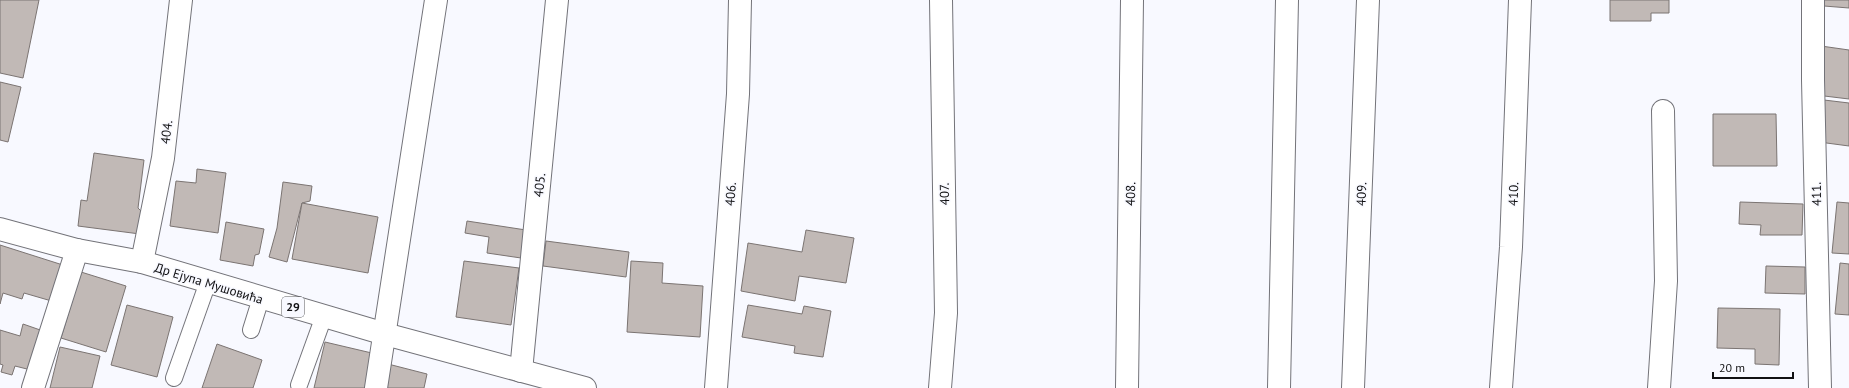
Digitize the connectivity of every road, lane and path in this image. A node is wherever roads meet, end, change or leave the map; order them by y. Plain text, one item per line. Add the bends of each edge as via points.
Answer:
1 (181, 0) edge
2 (436, 0) edge
3 (557, 0) edge
4 (740, 0) edge
5 (941, 0) edge
6 (1132, 0) edge
7 (1287, 0) edge
8 (1368, 0) edge
9 (1520, 0) edge
10 (1813, 0) edge
11 (1663, 111) dead end
12 (0, 228) edge
13 (77, 250) junction
14 (142, 262) junction
15 (208, 282) junction
16 (261, 298) junction
17 (324, 316) junction
18 (251, 330) dead end
19 (386, 334) junction
20 (521, 371) junction
21 (174, 378) dead end
22 (300, 385) dead end
23 (33, 388) edge
24 (376, 388) edge
25 (585, 388) edge
26 (716, 388) edge
27 (940, 388) edge
28 (1127, 388) edge
29 (1279, 388) edge
30 (1353, 388) edge
31 (1501, 388) edge
32 (1659, 388) edge
33 (1820, 388) edge

1 - 14 street, 404. via 163,158
2 - 19 street
3 - 20 street, 405.
4 - 26 street, 406. via 738,94
5 - 27 street, 407. via 946,313
6 - 28 street, 408.
7 - 29 street
8 - 30 street, 409.
9 - 31 street, 410. via 1511,247
10 - 33 street, 411.
11 - 32 street via 1666,281
12 - 13 street, Др Ејупа Мушовића / 29
13 - 14 street, Др Ејупа Мушовића / 29
13 - 23 street
14 - 15 street, Др Ејупа Мушовића / 29
15 - 16 street, Др Ејупа Мушовића / 29
15 - 21 lane
16 - 17 street, Др Ејупа Мушовића / 29
16 - 18 lane
17 - 19 street, Др Ејупа Мушовића / 29
17 - 22 lane
19 - 20 street, Др Ејупа Мушовића / 29
19 - 24 street
20 - 25 street, Др Ејупа Мушовића / 29

